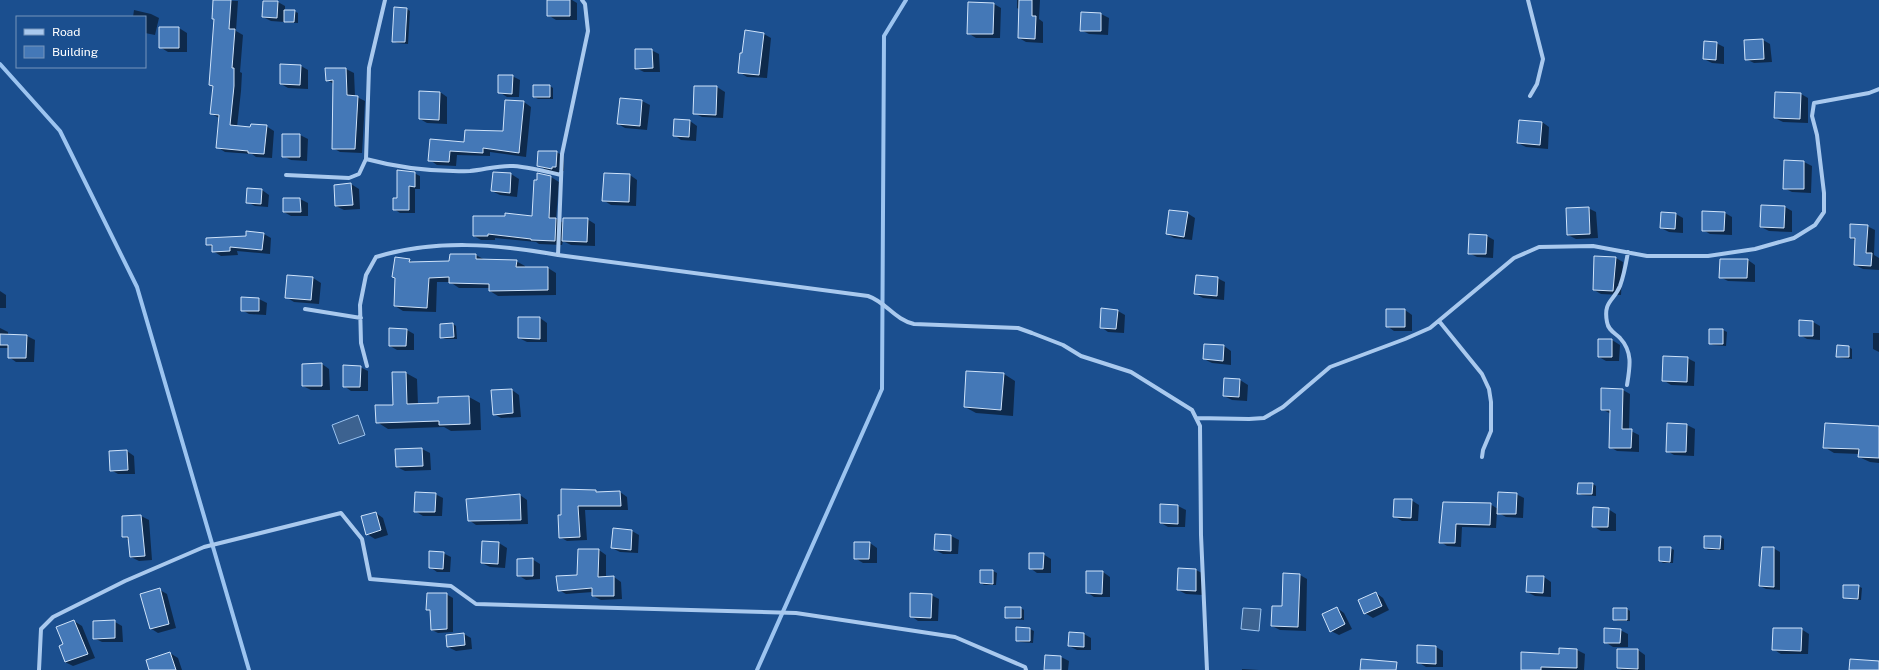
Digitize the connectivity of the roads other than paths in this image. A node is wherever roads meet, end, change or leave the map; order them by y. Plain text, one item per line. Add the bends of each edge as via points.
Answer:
1 (385, 0) edge
2 (582, 0) edge
3 (1528, 0) edge
4 (1879, 89) edge
5 (1530, 96) dead end
6 (366, 159) junction
7 (286, 175) dead end
8 (561, 175) junction
9 (1628, 252) junction
10 (558, 255) junction
11 (305, 309) dead end
12 (361, 318) junction
13 (1439, 321) junction
14 (367, 366) dead end
15 (1627, 385) dead end
16 (1196, 418) junction
17 (1482, 457) dead end
18 (39, 670) edge
19 (1026, 670) edge
20 (1207, 670) edge

1 - 6 street via 369,68
2 - 8 street via 585,4 588,31 562,154
3 - 5 street via 1543,59 1537,84
4 - 9 street via 1814,103 1812,116 1817,135 1824,199 1824,212 1816,225 1794,238 1755,249 1708,256 1647,256
6 - 7 street via 360,174 349,178
6 - 8 street via 388,165 448,171 512,166
8 - 10 street
9 - 13 street via 1592,246 1538,247 1514,258
9 - 15 street via 1619,287 1607,306 1607,322 1611,331 1627,347 1630,356
10 - 12 street via 486,246 432,246 376,257 366,275 360,305
10 - 16 street via 868,296 876,299 904,322 914,324 1018,328 1063,345 1081,356 1131,372 1182,402 1192,410
11 - 12 street
12 - 14 street via 361,343
13 - 16 street via 1405,339 1330,367 1294,398 1264,418
13 - 17 street via 1482,374 1489,389 1491,431
16 - 20 street via 1200,426 1201,535
18 - 19 street via 41,629 53,617 125,581 204,547 341,513 362,539 370,579 451,586 476,604 780,611 955,636 1025,667

